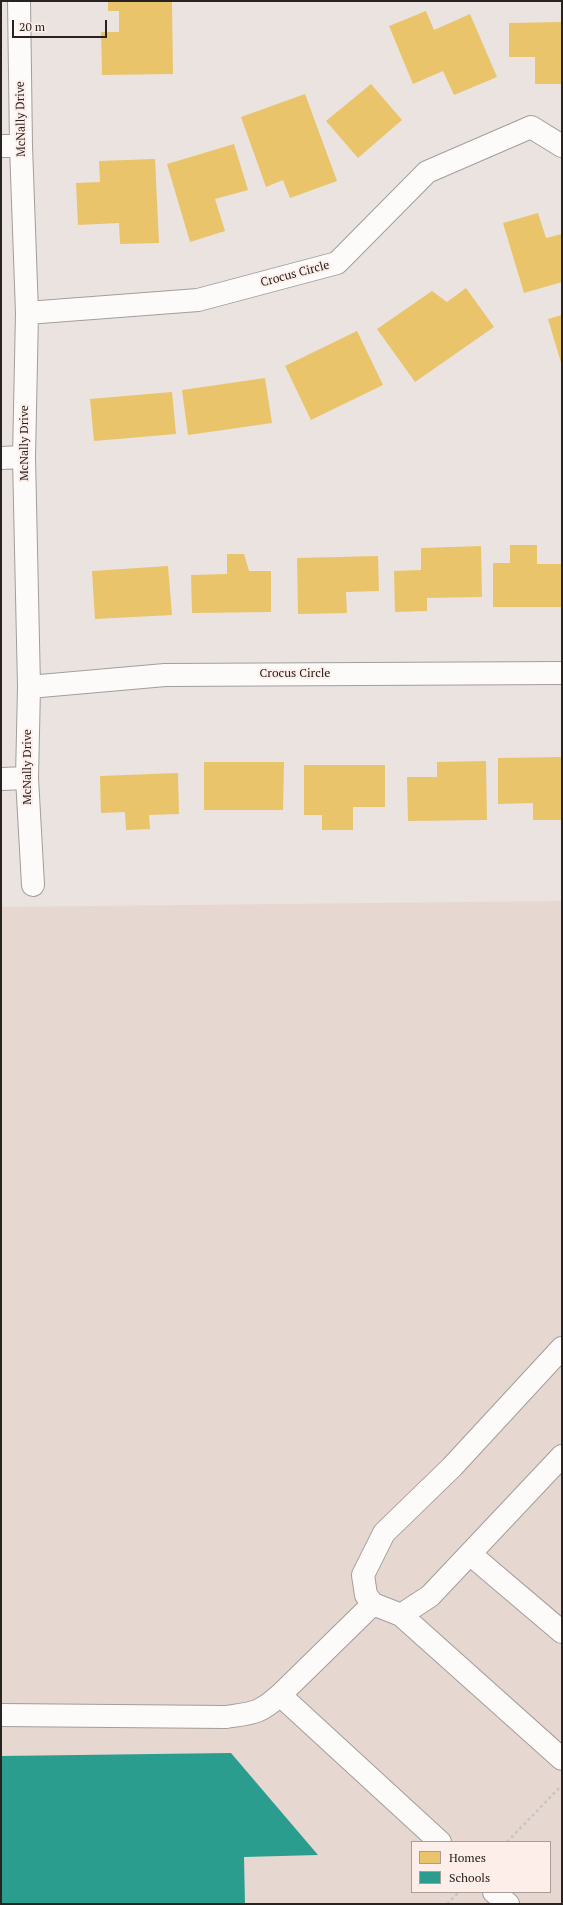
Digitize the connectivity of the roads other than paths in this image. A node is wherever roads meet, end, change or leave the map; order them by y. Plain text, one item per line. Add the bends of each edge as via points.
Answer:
1 (19, 1) edge
2 (11, 146) edge
3 (562, 146) edge
4 (27, 313) junction
5 (24, 457) junction
6 (1, 458) edge
7 (562, 673) edge
8 (30, 687) junction
9 (26, 778) junction
10 (1, 779) edge
11 (33, 885) dead end
12 (562, 1348) edge
13 (562, 1456) edge
14 (470, 1554) junction
15 (373, 1604) junction
16 (400, 1616) junction
17 (562, 1632) edge
18 (280, 1695) junction
19 (1, 1715) edge
20 (562, 1759) edge
21 (439, 1841) edge
22 (495, 1893) edge
23 (508, 1904) edge

1 - 2 street, McNally Drive
2 - 4 street, McNally Drive
3 - 4 street, Crocus Circle via 531,127 427,172 337,263 198,300
4 - 5 street, McNally Drive
5 - 6 street
5 - 8 street, McNally Drive
7 - 8 street, Crocus Circle via 165,675
8 - 9 street, McNally Drive
9 - 10 street
9 - 11 street, McNally Drive
12 - 15 street via 452,1467 384,1533 363,1575 366,1595
13 - 14 street
14 - 16 street via 430,1596
14 - 17 street
15 - 16 street
15 - 18 street
16 - 20 street
18 - 19 street via 264,1709 250,1714 226,1717
18 - 21 street
22 - 23 street

